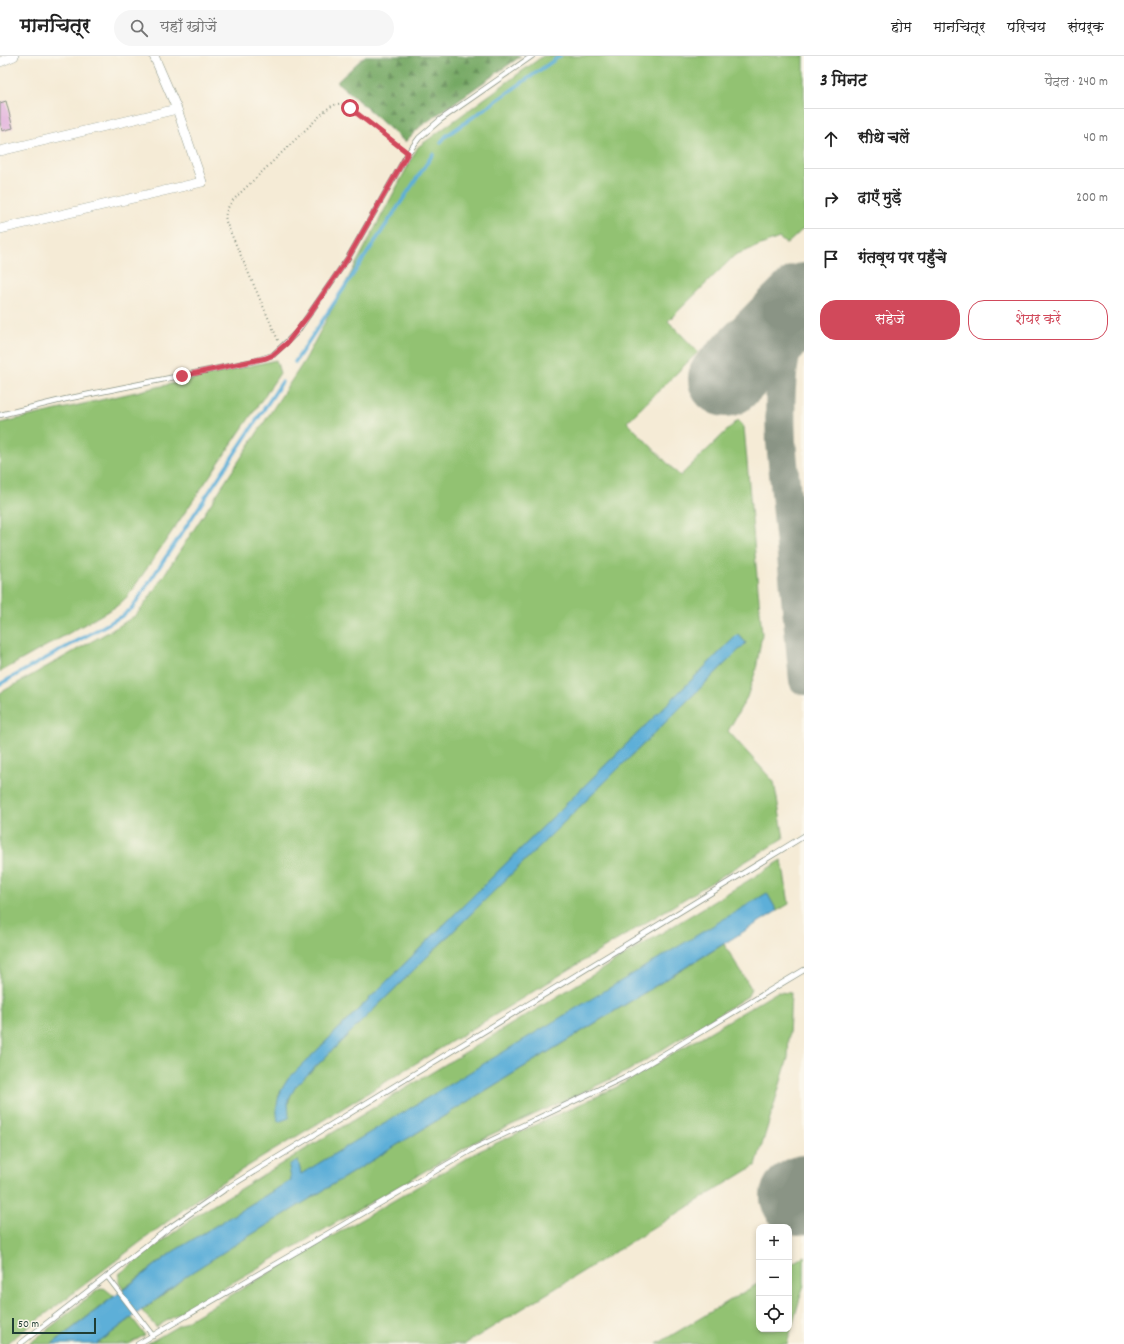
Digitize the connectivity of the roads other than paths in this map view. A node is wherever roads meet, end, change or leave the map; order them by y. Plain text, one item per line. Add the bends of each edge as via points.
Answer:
1 (14, 56) edge
2 (154, 56) edge
3 (532, 56) edge
4 (0, 62) edge
5 (177, 109) junction
6 (0, 151) edge
7 (0, 229) edge
8 (0, 415) edge
9 (804, 836) edge
10 (804, 970) edge
11 (107, 1276) junction
12 (153, 1336) junction
13 (20, 1344) edge
14 (138, 1344) edge

1 - 4 street
2 - 5 street
3 - 8 lane via 440,120 419,138 348,258 297,332 273,355
5 - 6 street
5 - 7 street via 202,182
9 - 11 lane via 224,1190
10 - 12 lane via 629,1075 475,1148
11 - 12 lane
11 - 13 lane
12 - 14 lane

